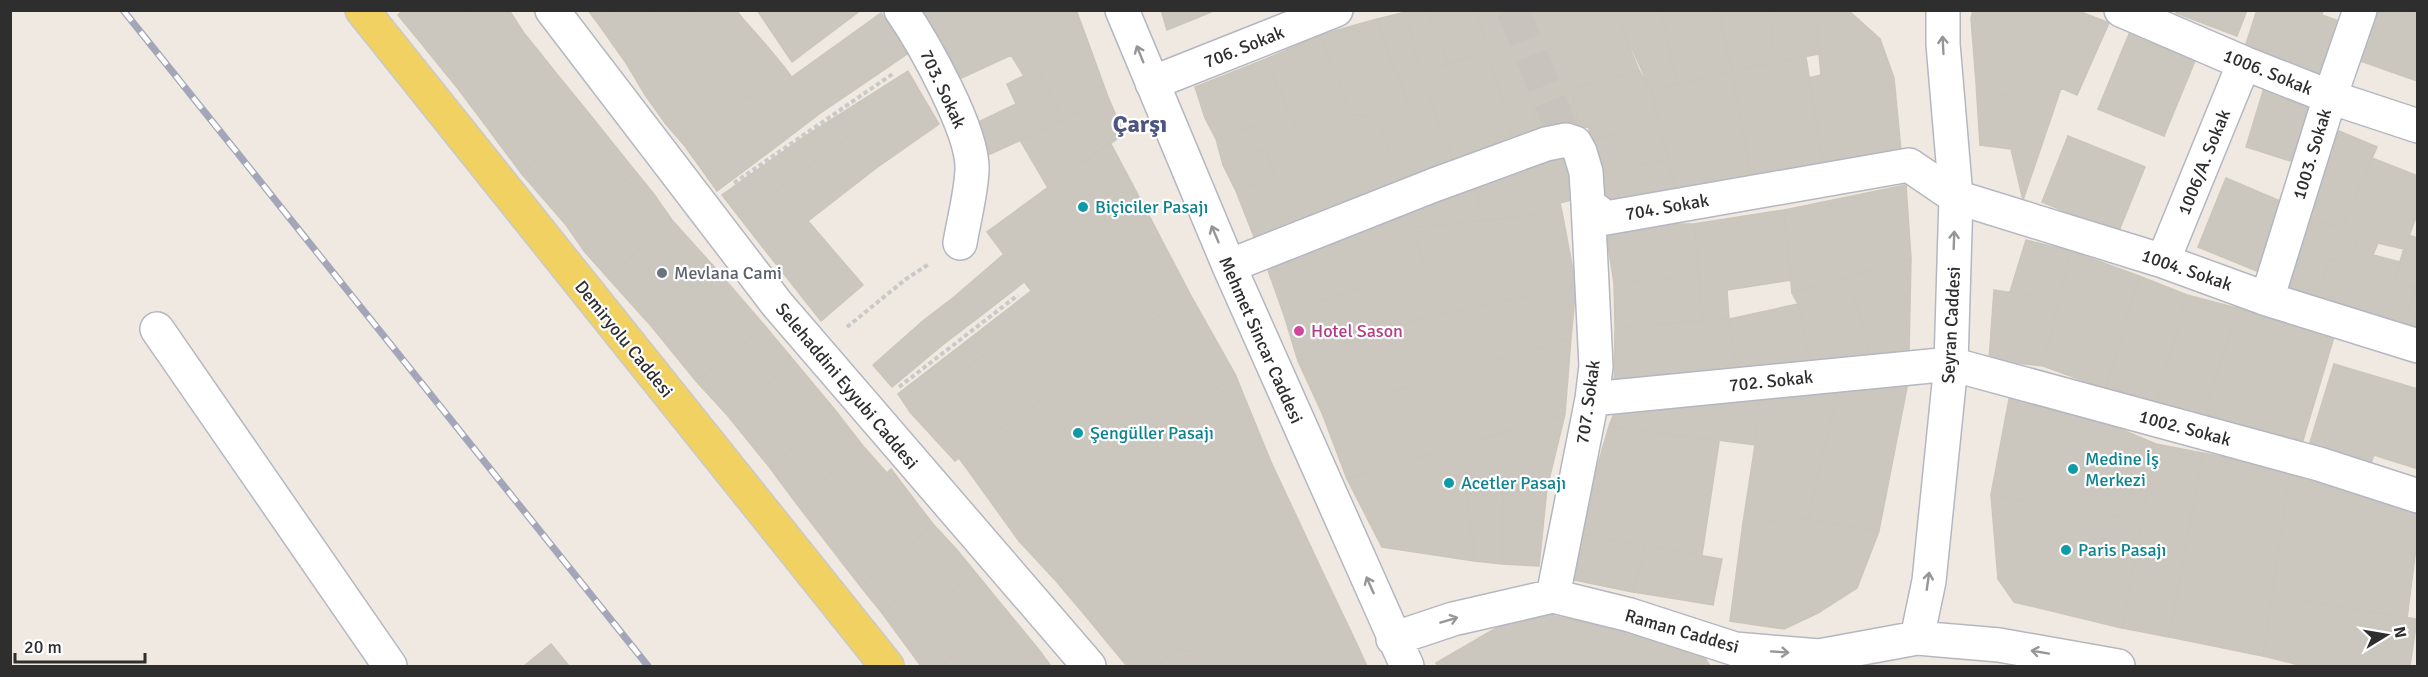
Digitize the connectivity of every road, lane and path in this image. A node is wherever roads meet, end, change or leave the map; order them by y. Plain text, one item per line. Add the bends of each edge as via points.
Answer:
1 (362, 10) edge
2 (552, 10) edge
3 (901, 10) edge
4 (1122, 10) edge
5 (1336, 10) edge
6 (2121, 10) edge
7 (2360, 10) edge
8 (1939, 11) edge
9 (1312, 17) edge
10 (924, 48) junction
11 (2244, 63) junction
12 (1152, 83) junction
13 (2330, 97) junction
14 (2418, 126) edge
15 (1956, 197) junction
16 (1588, 204) junction
17 (701, 205) junction
18 (960, 243) joint
19 (2163, 261) junction
20 (1229, 266) junction
21 (1018, 295) dead end
22 (2267, 299) junction
23 (157, 329) dead end
24 (2418, 346) edge
25 (817, 353) junction
26 (1951, 364) junction
27 (1592, 399) junction
28 (869, 413) junction
29 (2418, 496) edge
30 (1553, 596) junction
31 (1917, 638) junction
32 (1400, 653) edge
33 (1739, 658) edge
34 (390, 666) edge
35 (887, 666) edge
36 (1089, 666) edge
37 (2118, 666) edge

1 - 35 main road, Demiryolu Caddesi
2 - 17 street, Selehaddini Eyyubi Caddesi
3 - 10 street, 703. Sokak
12 -> 4 street, Mehmet Sincar Caddesi
5 - 9 street, 706. Sokak
6 - 11 street, 1006. Sokak
7 - 13 street, 1003. Sokak
15 -> 8 street, Seyran Caddesi
9 - 12 street, 706. Sokak
10 - 17 path via 897,72
10 - 18 street, 703. Sokak via 949,96 965,136 972,168
11 - 13 street, 1006. Sokak
11 - 19 street, 1006/A. Sokak
20 -> 12 street, Mehmet Sincar Caddesi
13 - 14 street, 1006. Sokak
13 - 22 street, 1003. Sokak
15 - 16 street, 704. Sokak via 1909,165 1606,218
15 - 19 street, 1004. Sokak
26 -> 15 street, Seyran Caddesi
16 - 20 street via 1581,152 1575,143 1566,140 1434,185
16 - 27 street, 707. Sokak via 1596,366
17 - 25 street, Selehaddini Eyyubi Caddesi
18 - 25 path via 906,279
19 - 22 street, 1004. Sokak
32 -> 20 street, Mehmet Sincar Caddesi
21 - 28 path via 902,383
22 - 24 street, 1004. Sokak
23 - 34 street
25 - 28 street, Selehaddini Eyyubi Caddesi
26 - 27 street, 702. Sokak
26 - 29 street, 1002. Sokak via 2319,464
31 -> 26 street, Seyran Caddesi via 1929,581
27 - 30 street, 707. Sokak
28 - 36 street, Selehaddini Eyyubi Caddesi
32 -> 30 street, Raman Caddesi via 1453,619
30 - 33 street, Raman Caddesi via 1630,615
33 -> 31 street, Raman Caddesi via 1819,656
37 -> 31 street, Raman Caddesi via 1999,645

